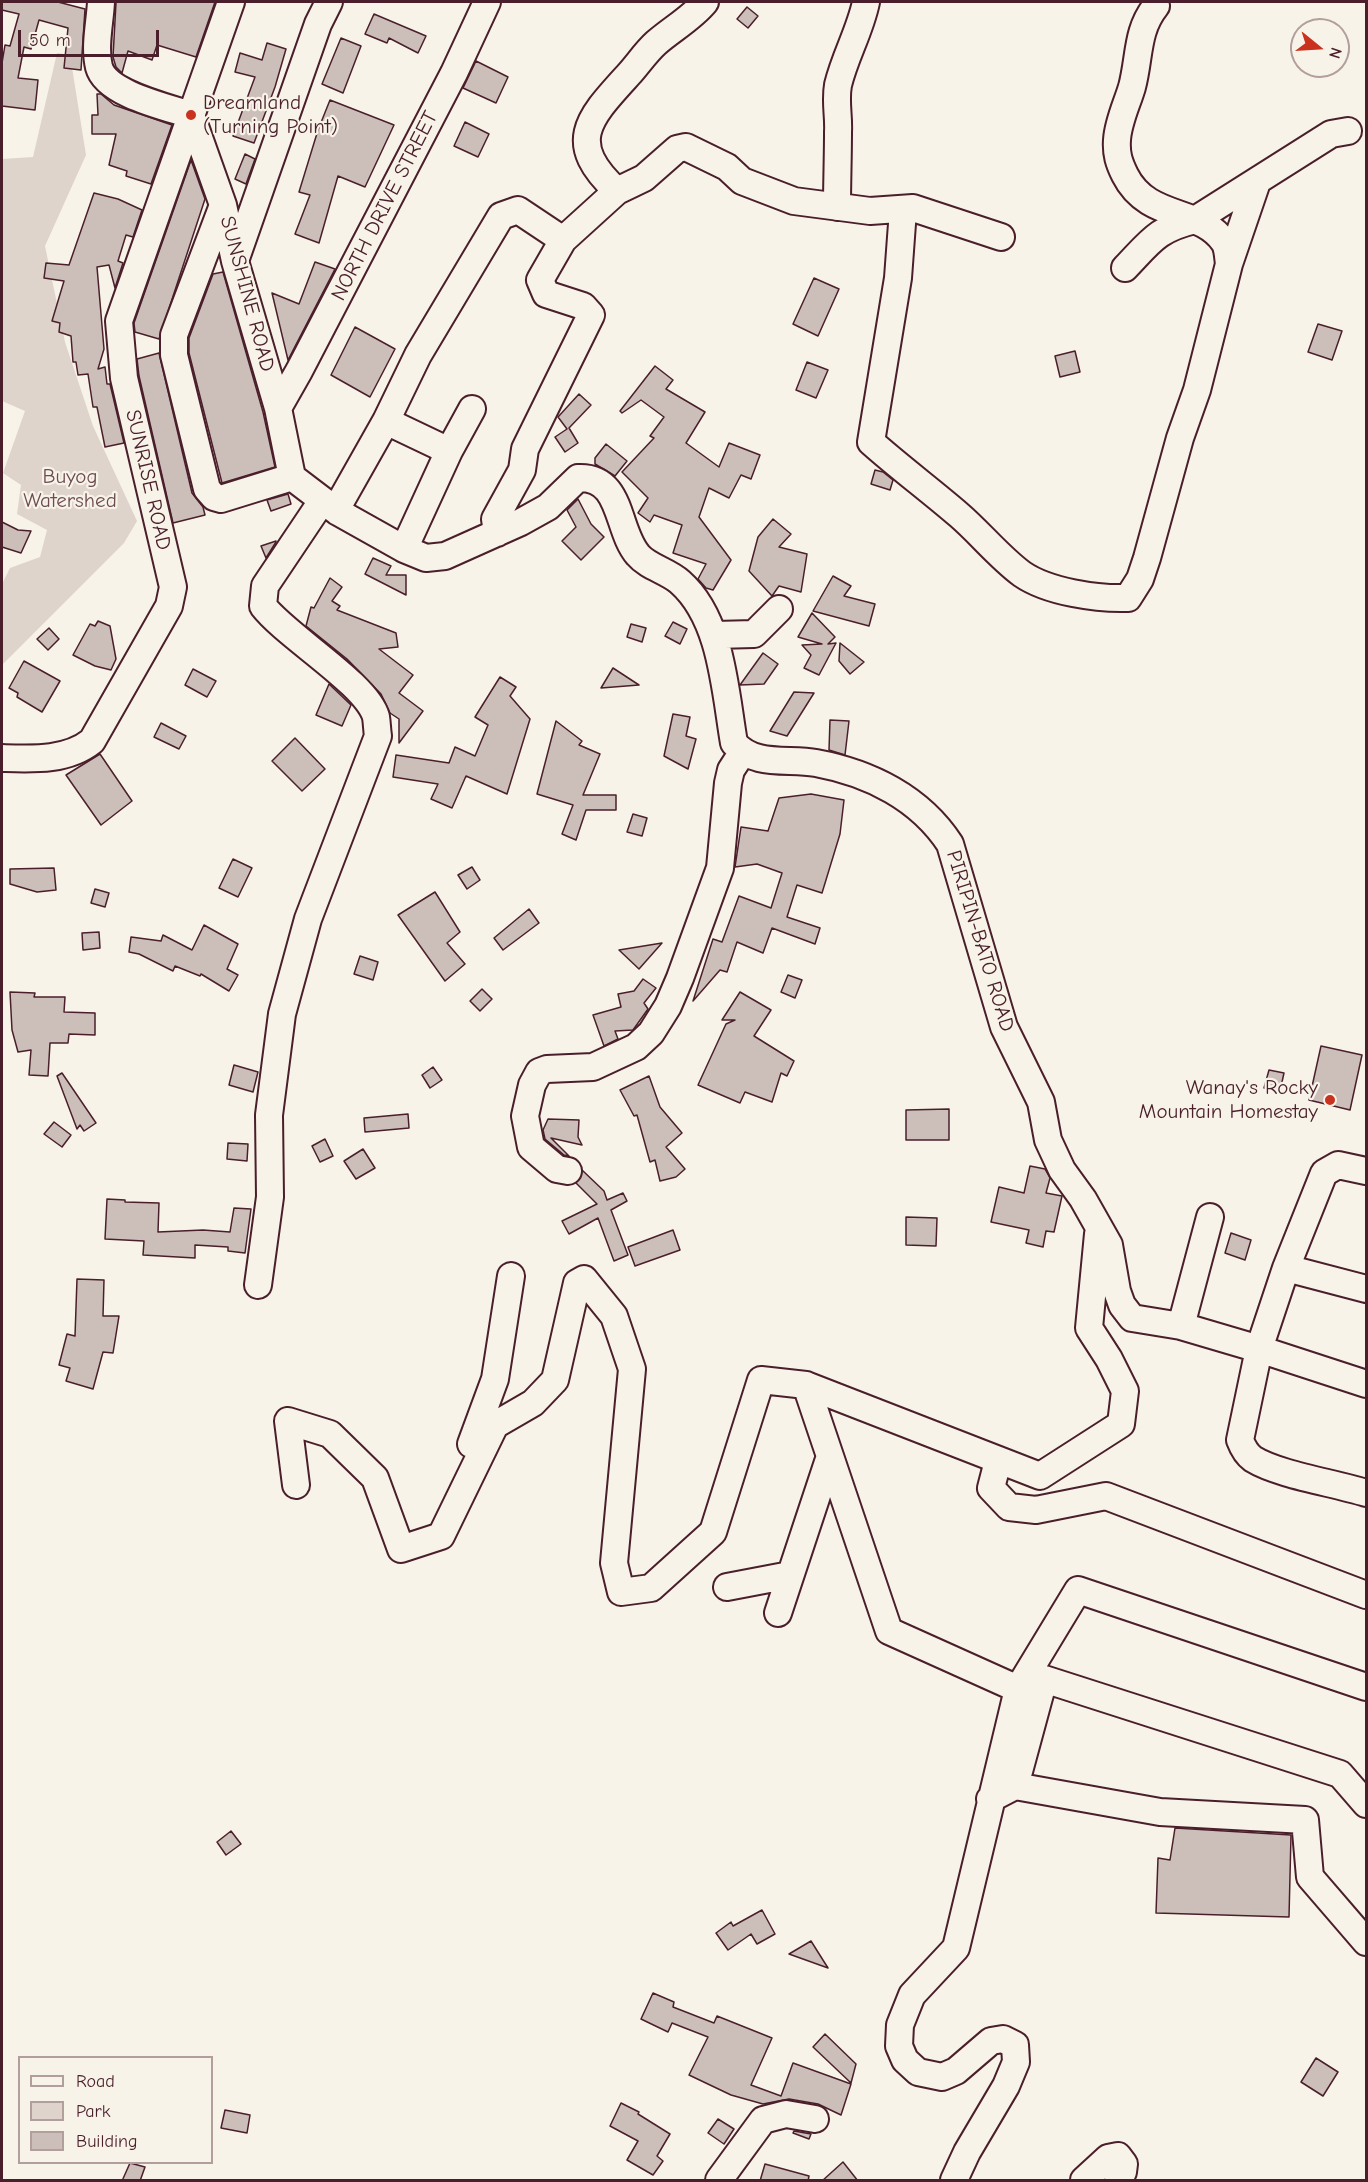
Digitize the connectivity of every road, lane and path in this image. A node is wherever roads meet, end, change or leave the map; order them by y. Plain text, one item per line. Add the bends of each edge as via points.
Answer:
1 (101, 2) edge
2 (231, 2) edge
3 (329, 2) edge
4 (487, 2) edge
5 (705, 2) edge
6 (866, 2) edge
7 (1156, 6) dead end
8 (191, 115) junction
9 (1348, 131) dead end
10 (1257, 182) junction
11 (616, 191) junction
12 (223, 205) junction
13 (837, 207) junction
14 (903, 210) junction
15 (1195, 220) junction
16 (1001, 237) dead end
17 (563, 240) junction
18 (235, 261) junction
19 (1229, 264) junction
20 (1125, 268) dead end
21 (278, 408) junction
22 (472, 410) dead end
23 (386, 421) junction
24 (449, 451) junction
25 (292, 477) junction
26 (330, 506) junction
27 (497, 533) junction
28 (405, 549) junction
29 (779, 609) dead end
30 (715, 635) junction
31 (742, 753) junction
32 (2, 758) edge
33 (568, 1171) dead end
34 (1366, 1171) edge
35 (1210, 1217) dead end
36 (1099, 1225) junction
37 (1286, 1268) junction
38 (511, 1276) dead end
39 (258, 1285) dead end
40 (1366, 1289) edge
41 (1181, 1326) junction
42 (1259, 1349) junction
43 (1366, 1384) edge
44 (806, 1385) junction
45 (830, 1456) junction
46 (998, 1461) junction
47 (472, 1472) junction
48 (296, 1485) dead end
49 (1366, 1493) edge
50 (790, 1575) junction
51 (727, 1587) dead end
52 (1366, 1595) edge
53 (778, 1612) dead end
54 (1366, 1687) edge
55 (1017, 1689) junction
56 (1015, 1786) junction
57 (990, 1799) junction
58 (1366, 1804) edge
59 (1366, 1942) edge
60 (814, 2119) dead end
61 (719, 2181) edge
62 (954, 2181) edge
63 (1084, 2181) edge
64 (1118, 2181) edge

1 - 8 street via 99,68 111,84
2 - 8 street, SUNRISE ROAD
3 - 18 street
4 - 21 street, NORTH DRIVE STREET via 454,73
5 - 11 street via 637,63 587,128 585,138 591,162
6 - 13 street via 838,87
7 - 15 street via 1144,21 1135,76 1117,137 1117,160 1129,183 1148,203
8 - 12 street, SUNSHINE ROAD
8 - 32 street, SUNRISE ROAD via 119,321 124,378 173,587 169,606 92,741 67,756
9 - 10 street via 1331,134
10 - 15 street
10 - 19 street
11 - 13 street via 644,178 676,149 686,147 727,167 742,181 794,201
11 - 17 street
12 - 18 street, SUNSHINE ROAD
12 - 25 street via 174,335 174,355 207,489 221,499
13 - 14 street
14 - 16 street via 913,208
14 - 19 street via 898,278 871,441 1023,574 1047,585 1105,598 1128,598 1140,579 1197,390
15 - 19 street via 1225,244
15 - 20 street via 1161,232
17 - 23 street via 518,210 501,216 418,355
17 - 27 street via 540,280 542,289 546,294 583,306 591,315 525,449 522,470 495,519
18 - 21 street, SUNSHINE ROAD
21 - 25 street, SUNSHINE ROAD
22 - 24 street
23 - 24 street
23 - 26 street via 338,506
24 - 28 street
25 - 26 street
26 - 28 street
26 - 39 street via 265,586 263,606 356,690 376,716 378,735 308,919 282,1014 274,1054 269,1115 270,1197
27 - 28 street via 444,556 426,558
27 - 30 street via 548,507 578,478 596,481 611,493 638,555 681,582
29 - 30 street via 754,634
30 - 31 street via 734,743
31 - 33 street via 728,783 720,868 672,996 651,1033 636,1047 593,1067 539,1072 532,1085 525,1116 531,1147 557,1169
31 - 36 street, PIRIPIN-BATO ROAD via 753,758 816,763 856,774 901,793 936,823 950,844 1004,1027 1041,1102 1048,1140 1062,1170
34 - 37 street via 1338,1165 1324,1173
35 - 41 street
36 - 41 street, PIRIPIN-BATO ROAD via 1109,1245 1117,1291 1132,1318
36 - 46 street via 1089,1328 1125,1391 1121,1424 1040,1476
37 - 40 street
37 - 42 street
38 - 47 street via 495,1379 466,1456
41 - 42 street
42 - 43 street
42 - 49 street via 1240,1440 1245,1453 1281,1469
44 - 45 street
44 - 46 street
44 - 47 street via 761,1380 713,1532 651,1588 621,1592 614,1563 632,1369 614,1316 584,1280 577,1283 555,1380 533,1403 495,1425
45 - 50 street
45 - 55 street via 889,1631
46 - 52 street via 991,1488 1009,1506 1036,1510 1106,1496
47 - 48 street via 441,1536 400,1549 375,1478 330,1434 288,1421
50 - 51 street
50 - 53 street
54 - 55 street via 1078,1590
55 - 57 street
56 - 57 street
56 - 58 street via 1044,1679 1340,1774
56 - 59 street via 1160,1812 1305,1820 1310,1877
57 - 62 street via 956,1948 912,1995 900,2025 899,2046 905,2060 929,2076 942,2077 956,2071 991,2041 1004,2039 1015,2045 1016,2062 1006,2086
60 - 61 street via 786,2114 763,2120
63 - 64 street via 1108,2158 1118,2156 1124,2164

